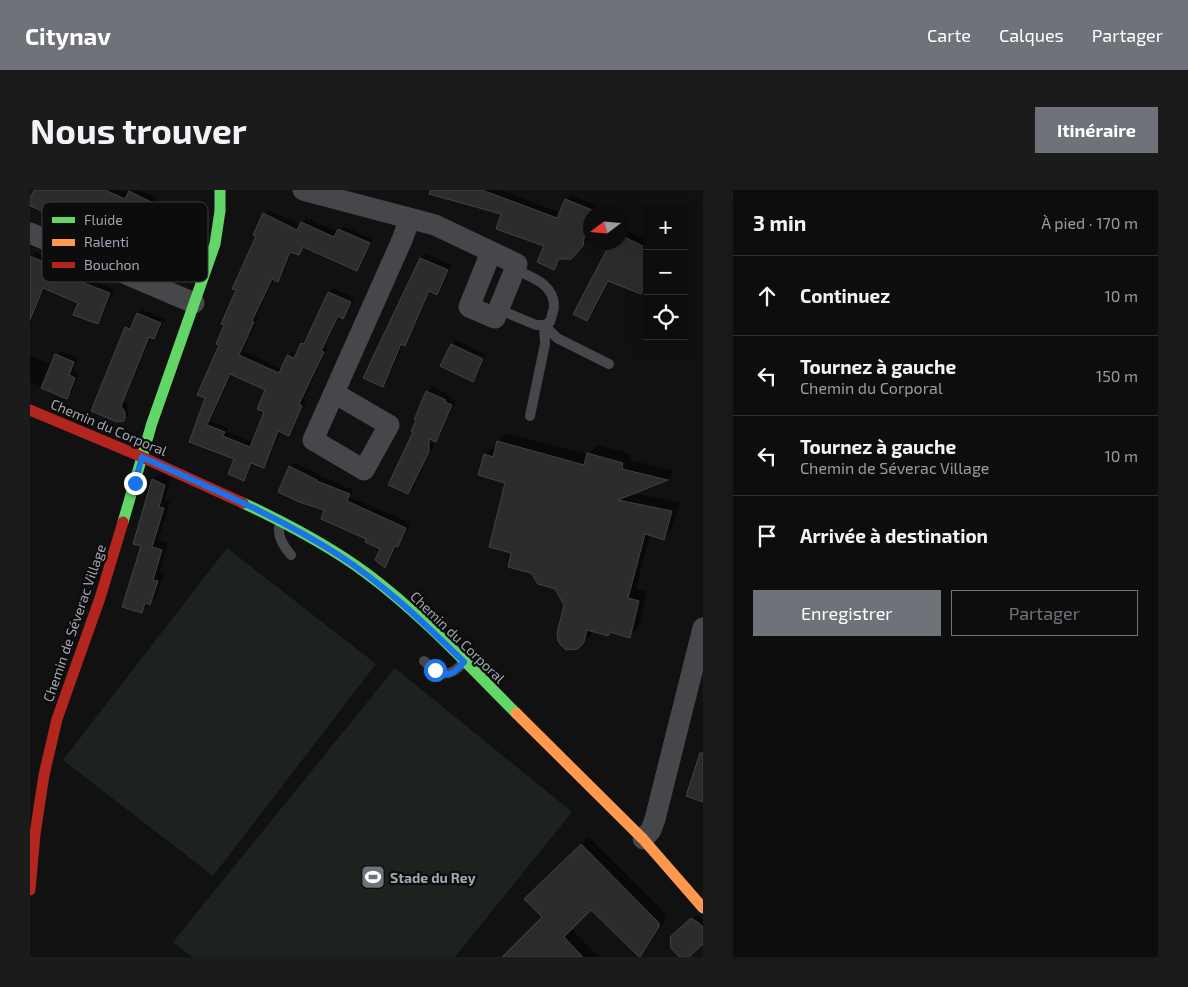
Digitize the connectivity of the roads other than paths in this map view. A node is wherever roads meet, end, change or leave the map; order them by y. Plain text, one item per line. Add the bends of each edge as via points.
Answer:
1 (220, 190) edge
2 (303, 190) edge
3 (410, 218) junction
4 (30, 233) edge
5 (42, 238) edge
6 (491, 252) junction
7 (208, 263) edge
8 (514, 270) junction
9 (146, 282) edge
10 (201, 282) edge
11 (194, 302) junction
12 (498, 309) junction
13 (544, 325) junction
14 (609, 364) dead end
15 (334, 393) dead end
16 (30, 410) edge
17 (530, 416) dead end
18 (142, 457) junction
19 (282, 521) junction
20 (291, 555) dead end
21 (703, 628) edge
22 (424, 661) dead end
23 (464, 662) junction
24 (643, 839) junction
25 (30, 890) edge
26 (703, 908) edge

1 - 7 street, Chemin de Séverac Village via 215,244
2 - 3 street
3 - 6 street
3 - 15 street
4 - 5 street
6 - 8 street via 517,264
6 - 12 street via 469,307 495,318
8 - 12 street
8 - 13 lane via 545,284 552,294 554,306 550,322
9 - 11 street
10 - 11 street, Chemin de Séverac Village
11 - 18 street, Chemin de Séverac Village
12 - 13 lane via 536,325
13 - 14 lane via 557,338
13 - 17 lane via 545,344
16 - 18 street, Chemin du Corporal
18 - 19 street, Chemin du Corporal
18 - 25 street, Chemin de Séverac Village via 100,598 57,719 44,775
19 - 20 lane via 279,532
19 - 23 street, Chemin du Corporal via 338,554 391,593
21 - 24 street via 655,819
22 - 23 lane via 446,674
23 - 24 street, Chemin du Corporal
24 - 26 street, Chemin du Corporal

